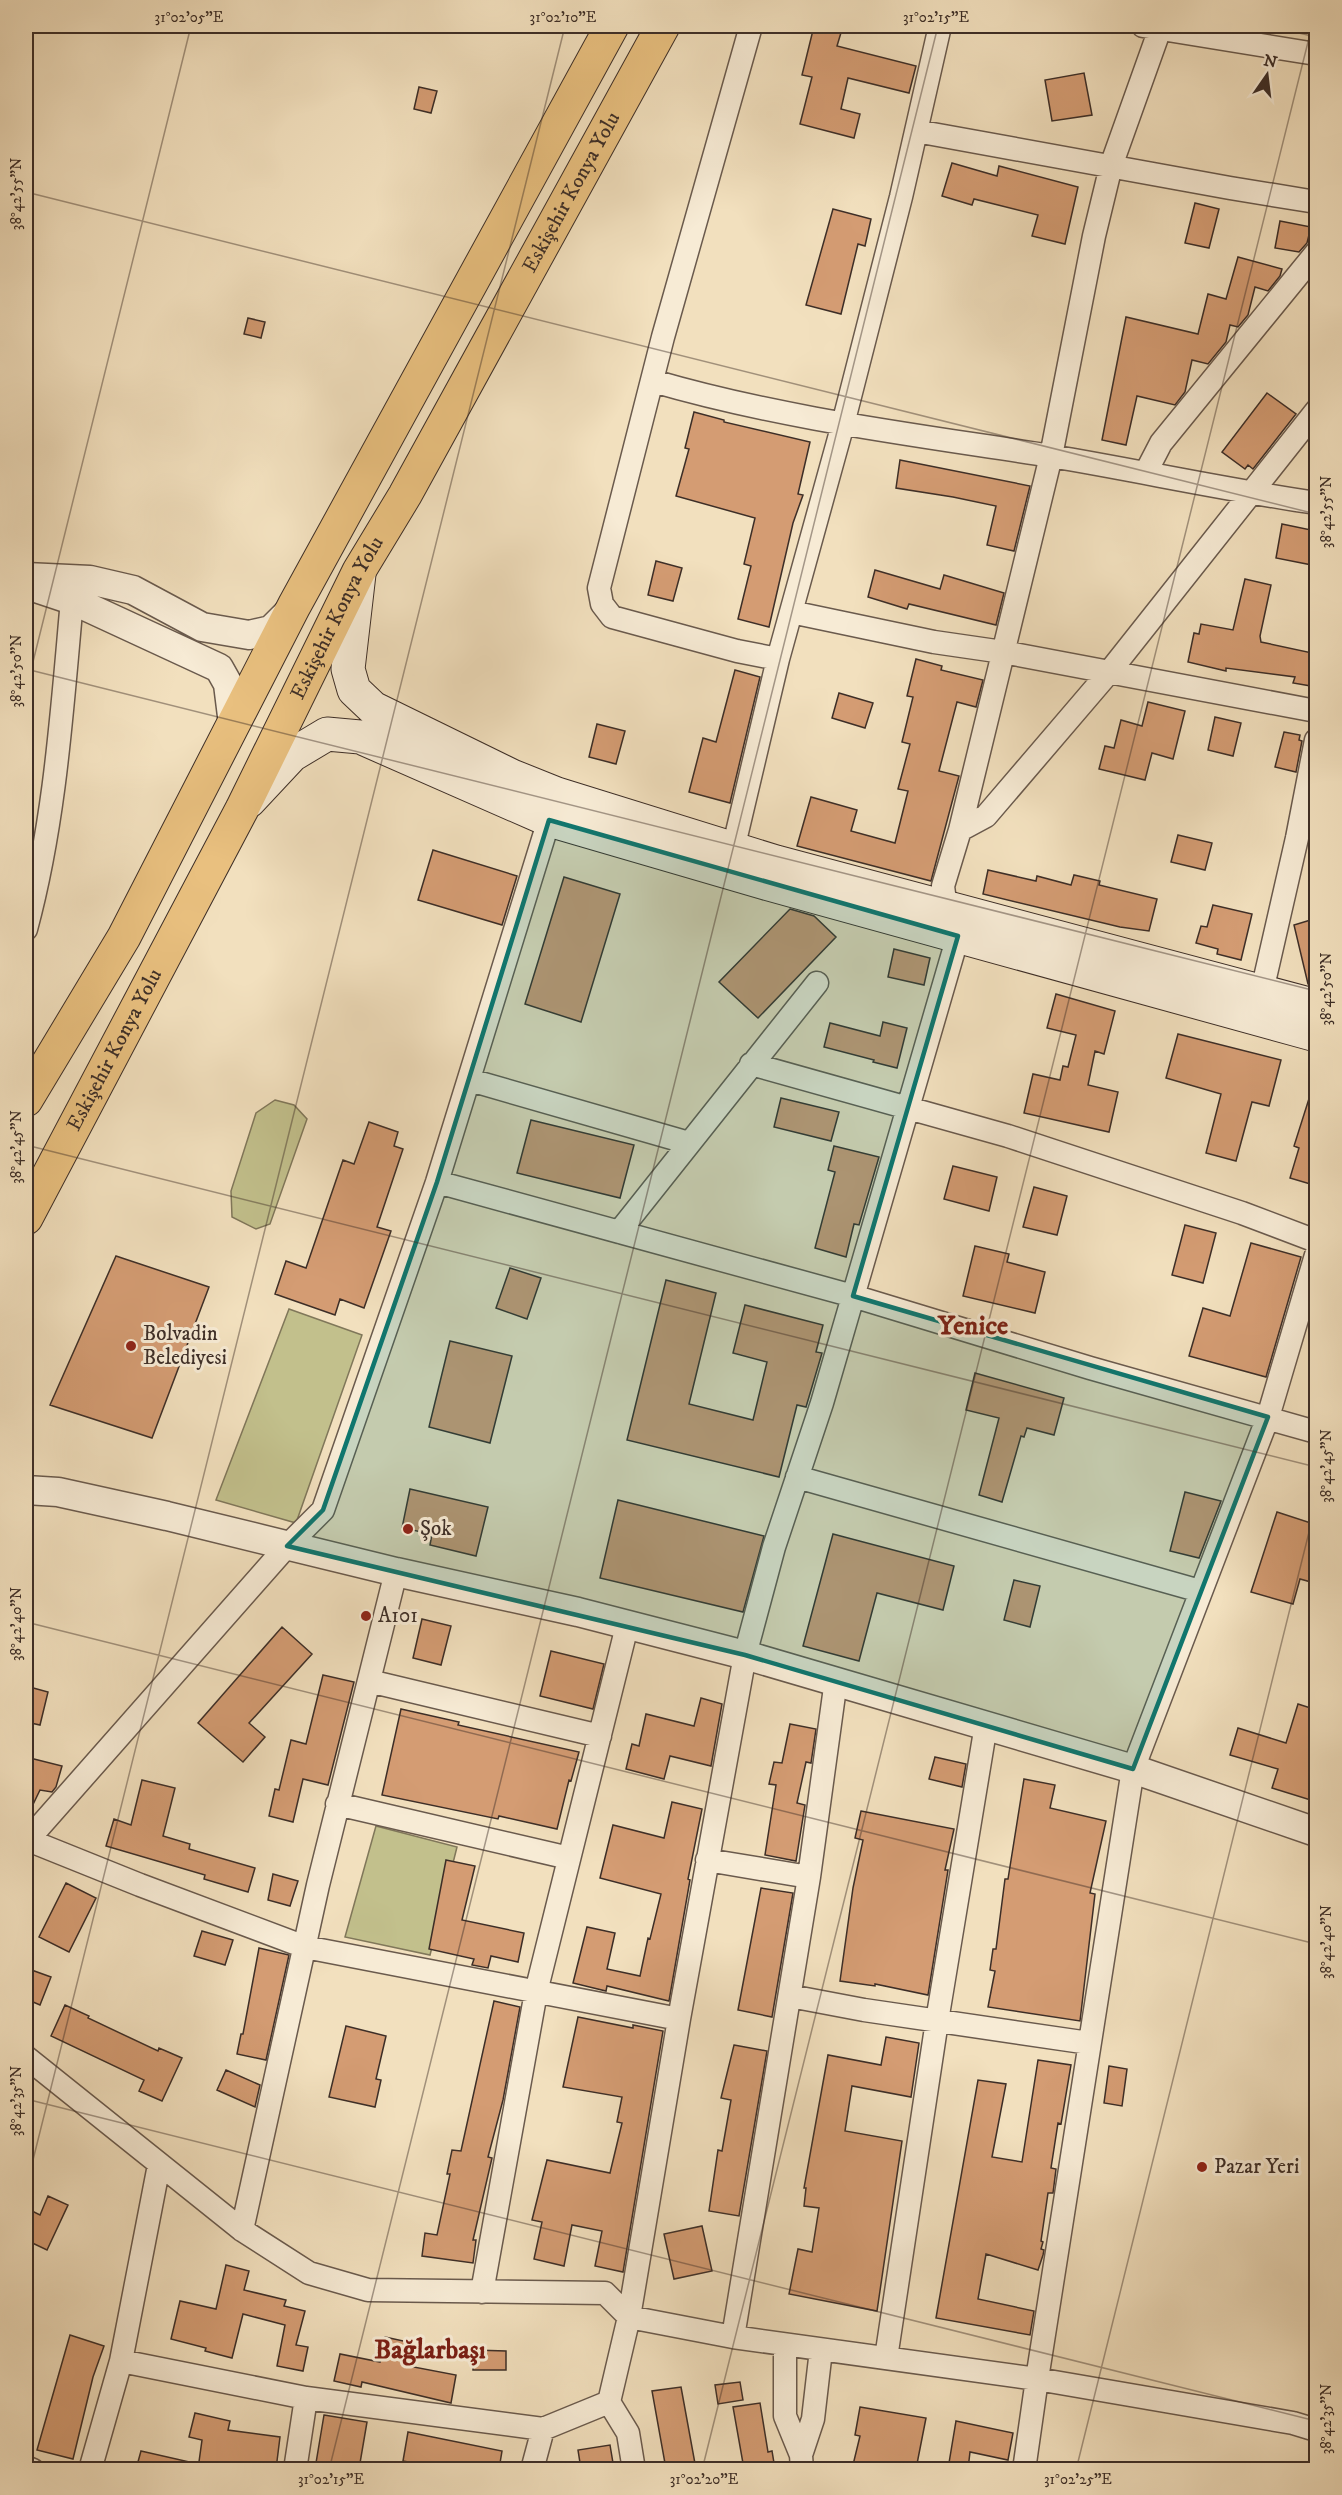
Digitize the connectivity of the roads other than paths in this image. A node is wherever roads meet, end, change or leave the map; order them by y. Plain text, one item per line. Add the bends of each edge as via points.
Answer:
1 (612, 26) edge
2 (663, 26) edge
3 (751, 26) edge
4 (940, 26) edge
5 (1154, 26) edge
6 (1317, 54) edge
7 (916, 131) junction
8 (1111, 166) junction
9 (1317, 202) edge
10 (1317, 254) edge
11 (653, 381) junction
12 (1317, 411) edge
13 (843, 424) junction
14 (1051, 456) junction
15 (1146, 472) junction
16 (1251, 493) junction
17 (1317, 502) edge
18 (359, 571) junction
19 (26, 577) edge
20 (26, 584) edge
21 (72, 600) junction
22 (294, 606) junction
23 (791, 612) junction
24 (1004, 652) junction
25 (778, 659) junction
26 (1110, 671) junction
27 (1317, 711) edge
28 (233, 724) junction
29 (1317, 740) edge
30 (553, 807) junction
31 (242, 808) junction
32 (960, 830) junction
33 (1307, 841) edge
34 (730, 861) junction
35 (952, 922) junction
36 (26, 929) edge
37 (817, 983) dead end
38 (1262, 991) junction
39 (1317, 1006) edge
40 (1317, 1035) edge
41 (751, 1064) junction
42 (470, 1080) junction
43 (26, 1101) edge
44 (908, 1108) junction
45 (689, 1143) junction
46 (437, 1182) junction
47 (26, 1218) edge
48 (620, 1232) junction
49 (1317, 1241) edge
50 (1317, 1255) edge
51 (853, 1296) junction
52 (1268, 1417) junction
53 (1317, 1432) edge
54 (26, 1474) edge
55 (797, 1477) junction
56 (26, 1490) edge
57 (58, 1492) junction
58 (286, 1546) junction
59 (396, 1572) junction
60 (1200, 1592) junction
61 (627, 1626) junction
62 (745, 1655) junction
63 (836, 1680) junction
64 (369, 1681) junction
65 (986, 1725) junction
66 (600, 1736) junction
67 (1133, 1769) junction
68 (337, 1804) junction
69 (1317, 1832) edge
70 (26, 1841) edge
71 (568, 1858) junction
72 (707, 1860) junction
73 (810, 1877) junction
74 (305, 1947) junction
75 (536, 1992) junction
76 (790, 1996) junction
77 (679, 2019) junction
78 (937, 2021) junction
79 (1089, 2043) junction
80 (26, 2058) edge
81 (159, 2165) junction
82 (242, 2230) junction
83 (482, 2292) junction
84 (629, 2317) junction
85 (733, 2337) junction
86 (785, 2345) junction
87 (821, 2350) junction
88 (885, 2358) junction
89 (121, 2361) junction
90 (1037, 2379) junction
91 (306, 2398) junction
92 (609, 2402) junction
93 (543, 2429) junction
94 (1317, 2430) edge
95 (802, 2462) edge
96 (26, 2467) edge
97 (33, 2469) edge
98 (90, 2469) edge
99 (295, 2469) edge
100 (532, 2469) edge
101 (634, 2469) edge
102 (1024, 2469) edge

1 - 22 highway, Eskişehir Konya Yolu
2 - 18 highway, Eskişehir Konya Yolu via 405,495
3 - 11 street
4 - 7 street
5 - 6 street
5 - 8 street
7 - 8 street
7 - 13 street
8 - 9 street
8 - 14 street
10 - 15 street via 1161,443
11 - 13 street via 709,398
11 - 25 street via 599,588 602,604 612,617
12 - 16 street
13 - 14 street
13 - 23 street
14 - 15 street
14 - 24 street
15 - 16 street
16 - 17 street
16 - 26 street
18 - 30 main road via 348,669 354,690 372,708 492,766
18 - 31 highway, Eskişehir Konya Yolu
19 - 22 street via 90,580 133,590 202,627 249,635 271,630
20 - 21 street
21 - 28 street via 219,668 228,684
21 - 36 street via 57,762
22 - 28 highway, Eskişehir Konya Yolu
23 - 24 street via 934,642
23 - 25 street
24 - 26 street
24 - 32 street
25 - 34 street
26 - 27 street
26 - 32 street via 986,816
28 - 43 highway, Eskişehir Konya Yolu via 124,937
29 - 33 street
30 - 31 main road via 360,737 327,734 292,756
30 - 34 main road
30 - 42 street
31 - 47 highway, Eskişehir Konya Yolu
32 - 35 street via 943,886
33 - 38 street
34 - 35 main road
35 - 38 main road
35 - 40 main road
35 - 44 street
37 - 41 street
38 - 39 main road
41 - 44 street
41 - 45 street
42 - 45 street
42 - 46 street
44 - 49 street via 1008,1136
44 - 51 street
45 - 48 street
46 - 48 street
46 - 58 street via 323,1510
48 - 51 street
50 - 52 street
51 - 52 street
51 - 55 street
52 - 53 street
52 - 60 street
54 - 57 street
55 - 60 street
55 - 62 street
56 - 57 street
57 - 58 street
58 - 59 street
58 - 70 street
59 - 61 street
59 - 64 street
60 - 67 street
61 - 62 street
61 - 66 street
62 - 63 street
62 - 72 street
63 - 65 street
63 - 73 street
64 - 66 street
64 - 68 street
65 - 67 street
65 - 78 street
66 - 71 street
67 - 69 street
67 - 79 street
68 - 71 street
68 - 74 street
70 - 74 street
71 - 75 street
72 - 73 street
72 - 77 street
73 - 76 street
74 - 75 street
74 - 82 street
75 - 77 street
75 - 83 street
76 - 78 street
76 - 85 street
77 - 84 street
78 - 79 street
78 - 88 street
79 - 90 street
80 - 81 street
81 - 82 street
81 - 89 street
82 - 83 street via 309,2273 368,2290
83 - 84 street via 605,2293
84 - 85 street
84 - 92 street
85 - 86 street
86 - 87 street
86 - 95 street via 785,2416
87 - 88 street
87 - 95 street via 813,2419
88 - 90 street
89 - 91 street
89 - 98 street
90 - 94 street
90 - 102 street
91 - 93 street
91 - 99 street
92 - 93 street
92 - 101 street via 628,2433
93 - 100 street
96 - 97 street

